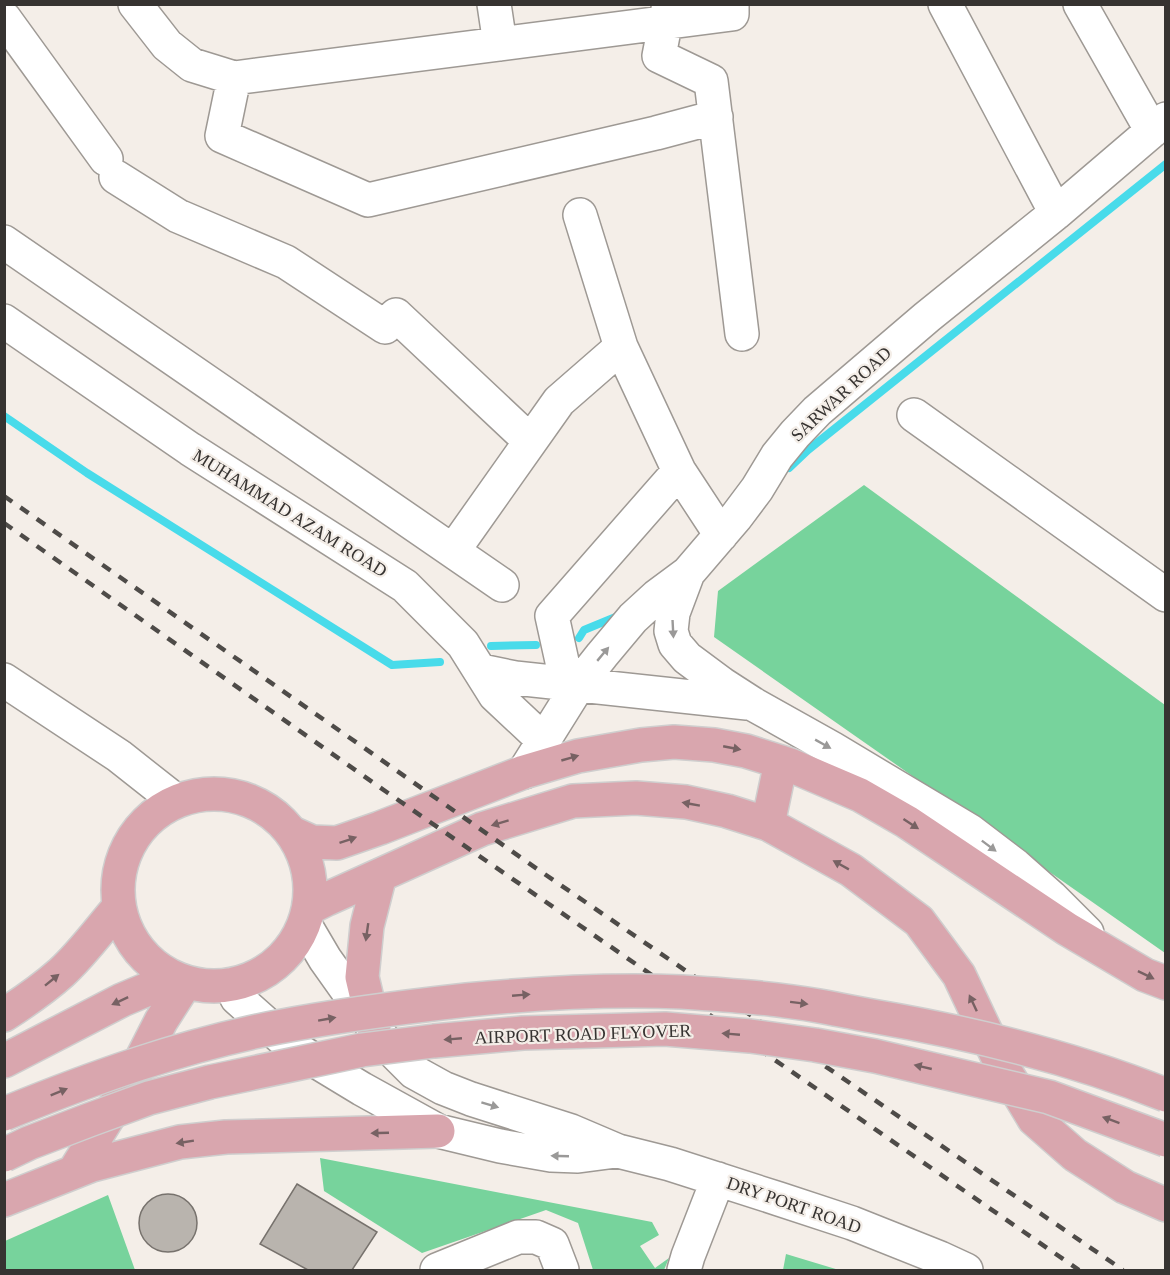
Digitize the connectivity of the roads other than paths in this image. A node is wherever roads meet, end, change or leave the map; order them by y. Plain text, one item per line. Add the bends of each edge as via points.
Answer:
1 (135, 4) edge
2 (494, 4) edge
3 (732, 4) edge
4 (945, 4) edge
5 (1080, 4) edge
6 (667, 13) edge
7 (4, 18) edge
8 (500, 44) junction
9 (234, 78) junction
10 (716, 117) junction
11 (1159, 125) edge
12 (1056, 213) junction
13 (580, 215) dead end
14 (4, 242) edge
15 (4, 321) edge
16 (742, 334) dead end
17 (621, 347) junction
18 (914, 415) dead end
19 (530, 441) junction
20 (680, 471) junction
21 (721, 536) junction
22 (453, 550) junction
23 (688, 573) junction
24 (502, 585) dead end
25 (1166, 595) edge
26 (481, 671) junction
27 (4, 680) edge
28 (579, 684) junction
29 (753, 704) junction
30 (543, 740) junction
31 (781, 762) junction
32 (524, 772) junction
33 (176, 801) junction
34 (768, 824) junction
35 (292, 833) junction
36 (380, 875) junction
37 (119, 907) junction
38 (307, 917) junction
39 (1110, 955) junction
40 (180, 980) junction
41 (1166, 984) edge
42 (231, 985) junction
43 (4, 1015) edge
44 (375, 1028) junction
45 (4, 1061) edge
46 (1166, 1095) edge
47 (4, 1114) edge
48 (438, 1131) junction
49 (1166, 1140) edge
50 (618, 1151) junction
51 (4, 1155) edge
52 (74, 1172) junction
53 (718, 1179) junction
54 (1125, 1187) junction
55 (1166, 1190) edge
56 (4, 1200) edge
57 (1166, 1205) edge
58 (437, 1270) edge
59 (562, 1270) edge
60 (684, 1270) edge
61 (966, 1270) edge

1 - 9 street via 167,45 192,65
2 - 8 street
3 - 6 street via 732,14
4 - 12 street
5 - 11 street
6 - 8 street
6 - 10 street via 659,56 711,81
7 - 19 street via 111,168 178,216 286,262 385,327 396,315
8 - 9 street
9 - 10 street via 222,136 368,200
10 - 16 street
11 - 12 street, SARWAR ROAD
12 - 21 street, SARWAR ROAD via 817,411 777,456
13 - 17 street
14 - 22 street
15 - 26 street, MUHAMMAD AZAM ROAD via 190,449 405,586 463,644
17 - 19 street via 560,401
17 - 20 street
18 - 25 street
19 - 22 street
20 - 21 street
20 - 28 street via 552,616 563,666
21 - 23 street, SARWAR ROAD
22 - 24 street
28 -> 23 street, SARWAR ROAD via 633,618
23 -> 29 street via 673,613 671,631 675,644 687,658
26 - 28 street
26 - 30 street, MUHAMMAD AZAM ROAD via 495,695
27 - 33 street via 119,756
28 - 29 street
28 - 30 street, SARWAR ROAD
29 -> 39 street via 970,831 1016,866
30 - 32 street, SARWAR ROAD
32 -> 31 main road via 578,756 674,742 746,751
31 - 34 main road
31 -> 39 main road via 860,795 907,822
35 -> 32 main road via 312,842 337,843
33 - 35 main road via 207,793 240,796 269,810
33 - 37 main road via 149,818 128,844 118,874
34 -> 36 main road via 686,802 636,798 573,801 482,829
54 -> 34 main road via 1075,1155 1034,1119 1001,1064 959,975 919,921 850,870
35 - 38 main road via 305,856 310,882
36 - 38 main road via 327,899
36 -> 44 main road via 367,926 362,977
37 - 40 main road via 129,936 148,961
43 -> 37 main road via 61,973
38 - 42 main road via 288,953 262,974
38 - 44 street via 326,959
39 -> 41 main road
40 - 42 main road
40 -> 45 main road via 122,1000
40 - 52 main road via 131,1080
42 - 48 street via 237,998 291,1046
44 -> 50 street via 414,1072 443,1088
47 -> 46 main road, bridge via 119,1070 275,1027 437,1003 613,990 756,998 916,1023 993,1039
50 -> 48 street via 551,1155
48 -> 52 main road via 226,1137 180,1142
49 -> 51 main road, AIRPORT ROAD FLYOVER, bridge via 1049,1097 875,1056 750,1036 665,1029 523,1033 362,1050 149,1098
50 - 53 street, DRY PORT ROAD
52 - 56 main road
53 - 60 street
53 - 61 street, DRY PORT ROAD via 852,1223
54 - 55 main road
54 - 57 main road
58 - 59 street via 518,1237 536,1237 552,1244

